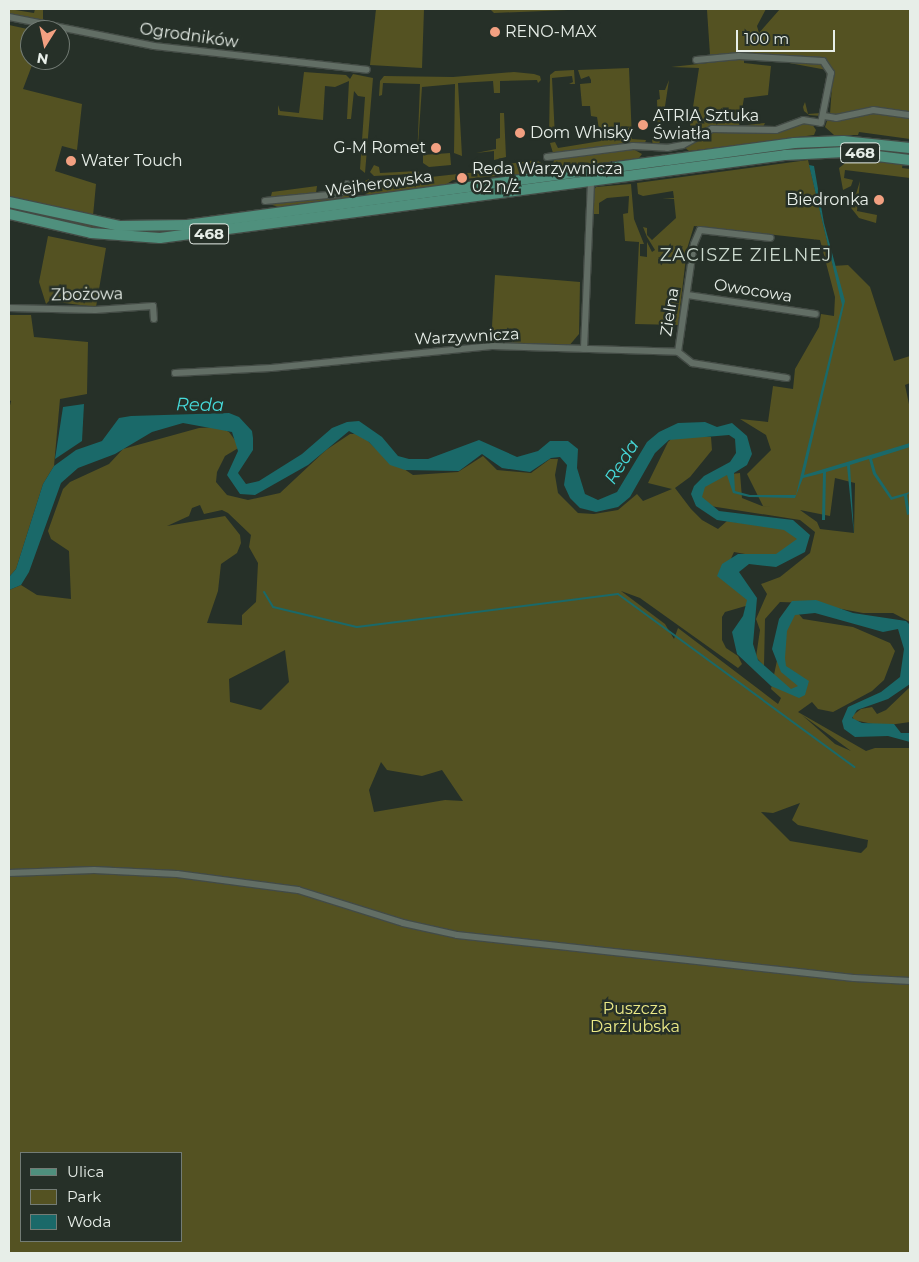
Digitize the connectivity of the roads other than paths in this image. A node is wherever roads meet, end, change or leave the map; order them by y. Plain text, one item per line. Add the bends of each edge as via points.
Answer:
1 (9, 17) edge
2 (696, 60) dead end
3 (367, 70) dead end
4 (910, 115) edge
5 (824, 116) junction
6 (910, 148) edge
7 (547, 157) dead end
8 (910, 160) edge
9 (591, 181) junction
10 (347, 184) dead end
11 (265, 201) dead end
12 (9, 202) edge
13 (9, 214) edge
14 (771, 238) dead end
15 (687, 294) junction
16 (9, 308) edge
17 (816, 314) dead end
18 (154, 319) dead end
19 (584, 349) junction
20 (678, 352) junction
21 (175, 373) dead end
22 (787, 378) dead end
23 (9, 872) edge
24 (910, 981) edge

1 - 3 street, Ogrodników via 154,46
2 - 5 street via 739,56 823,61 831,73
4 - 5 street via 873,110 836,118
5 - 7 street via 821,123 803,120 776,130 712,130 683,145 667,148 633,146
6 - 12 main road, Wejherowska / 468 via 872,142 814,141 186,225 112,225
8 - 9 main road, Wejherowska / 468 via 854,153 809,153
9 - 13 main road, Wejherowska / 468 via 160,238 91,233
9 - 19 street
10 - 11 street via 339,194
14 - 15 street, Zielna via 700,230 696,235
15 - 17 street, Owocowa
15 - 20 street, Zielna
16 - 18 street, Zbożowa via 95,310 153,306
19 - 20 street, Warzywnicza
19 - 21 street, Warzywnicza via 492,346 271,368
20 - 22 street, Warzywnicza via 692,363
23 - 24 street via 94,870 177,874 298,890 403,923 457,935 854,978

